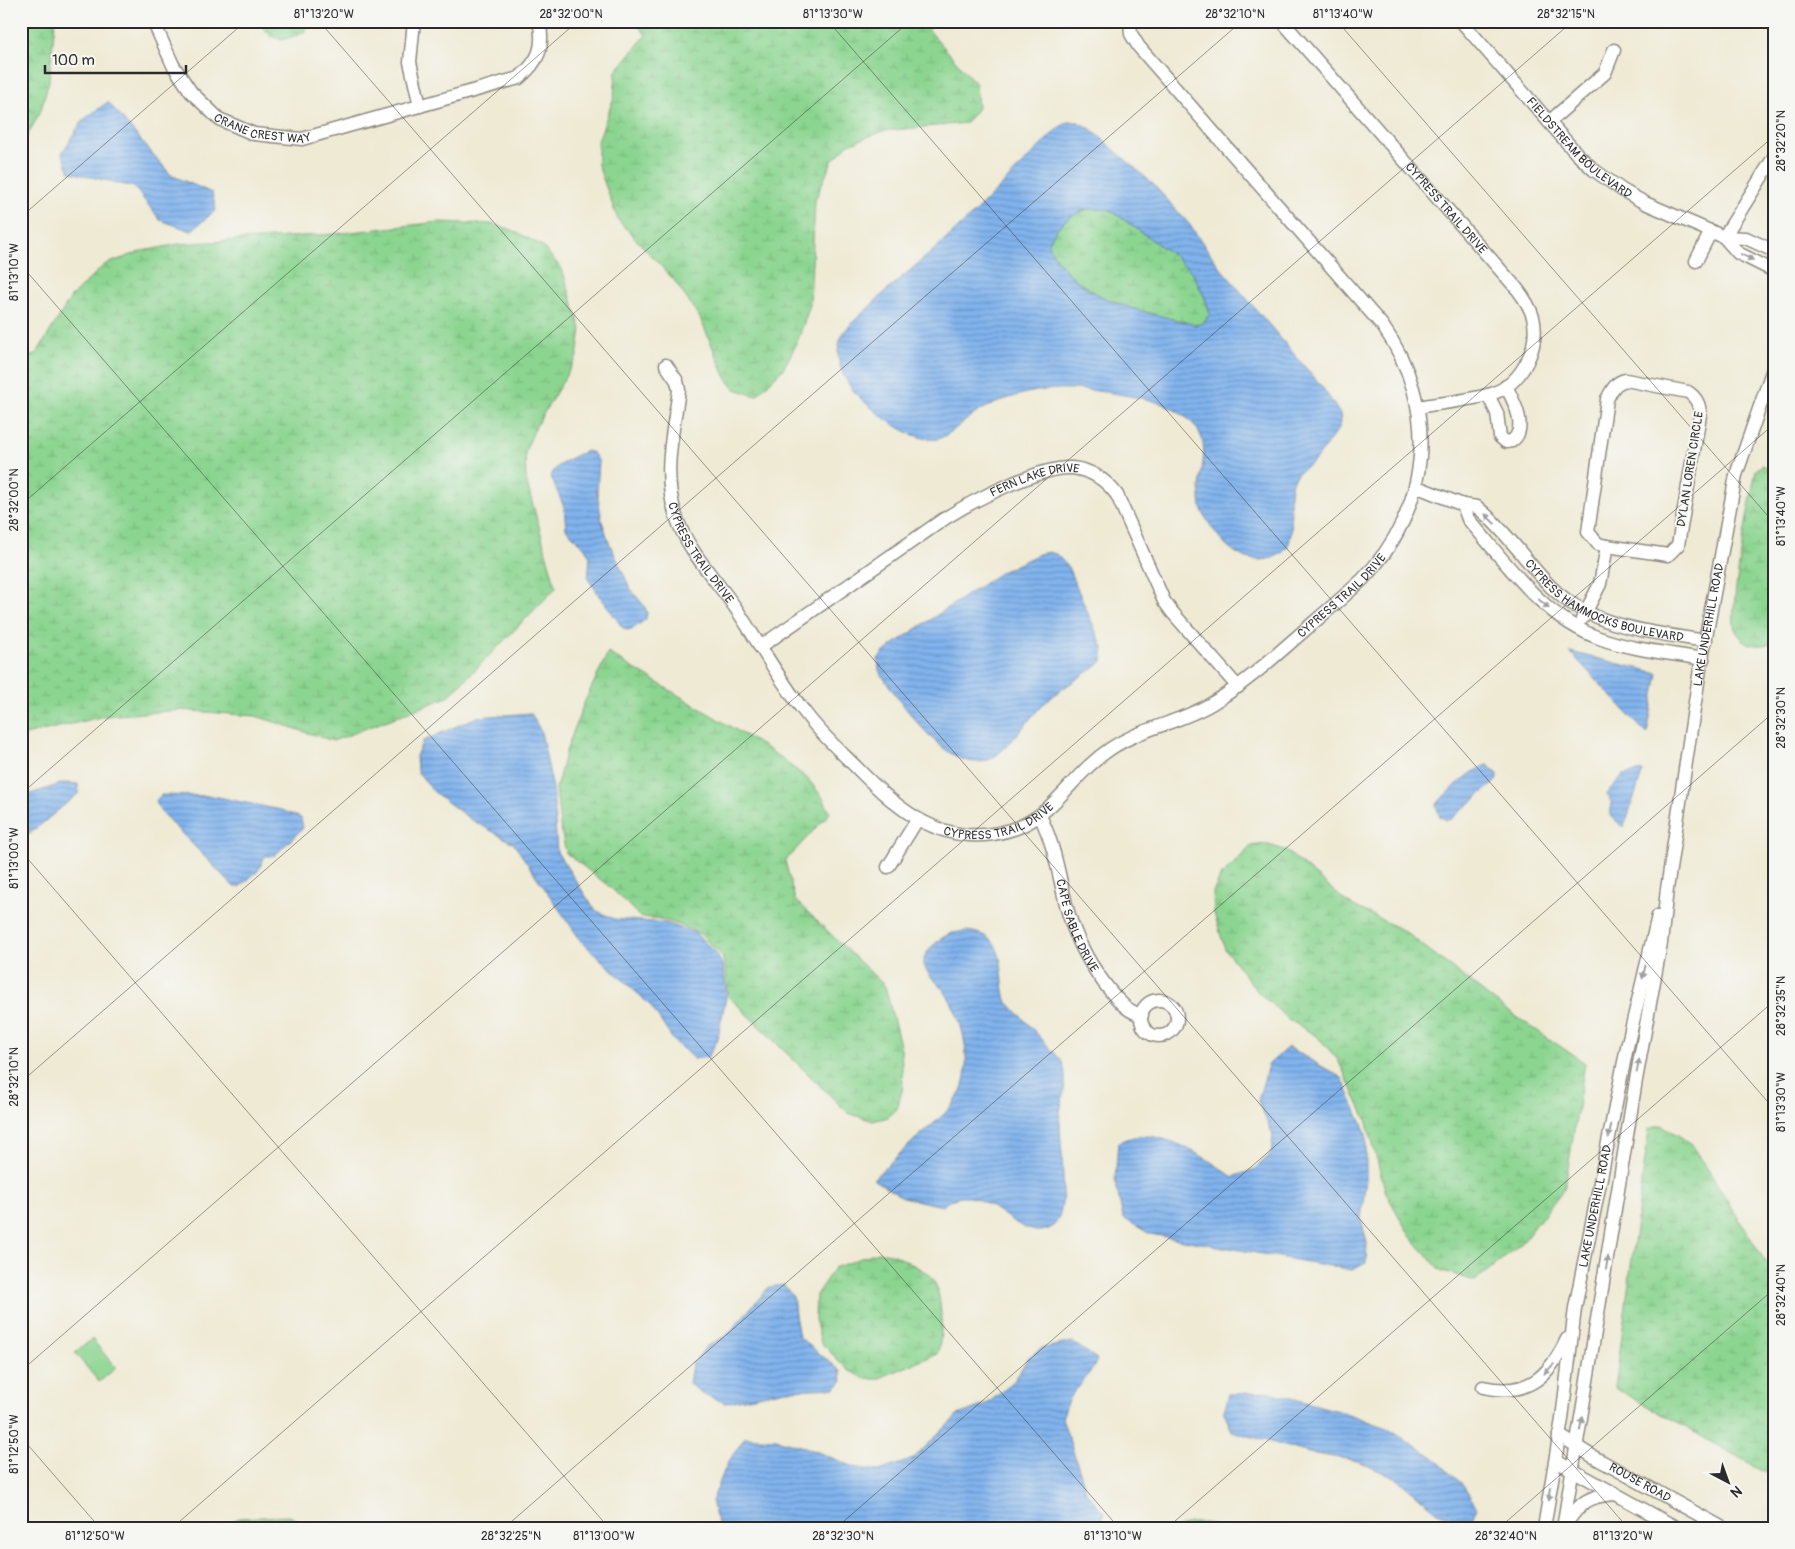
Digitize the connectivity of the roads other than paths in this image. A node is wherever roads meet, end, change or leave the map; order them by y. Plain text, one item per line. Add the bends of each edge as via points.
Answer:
1 (152, 21) edge
2 (414, 21) edge
3 (539, 21) edge
4 (1130, 21) edge
5 (1282, 21) edge
6 (1461, 21) edge
7 (1614, 50) dead end
8 (420, 106) junction
9 (1549, 122) junction
10 (1774, 157) edge
11 (1711, 231) junction
12 (1724, 237) junction
13 (1774, 251) edge
14 (1696, 261) dead end
15 (1774, 271) edge
16 (666, 365) dead end
17 (1774, 366) edge
18 (1506, 386) junction
19 (1488, 395) junction
20 (1418, 407) junction
21 (1415, 486) junction
22 (1462, 505) junction
23 (1512, 543) junction
24 (1607, 546) junction
25 (1499, 554) junction
26 (1586, 612) junction
27 (1577, 628) junction
28 (1706, 641) junction
29 (760, 647) junction
30 (1703, 659) junction
31 (1238, 687) junction
32 (1040, 816) junction
33 (918, 820) junction
34 (888, 867) dead end
35 (1667, 890) junction
36 (1142, 1015) dead end
37 (1572, 1327) junction
38 (1483, 1387) dead end
39 (1559, 1435) junction
40 (1577, 1446) junction
41 (1556, 1461) junction
42 (1573, 1472) junction
43 (1614, 1494) junction
44 (1563, 1527) edge
45 (1544, 1528) edge
46 (1677, 1528) edge
47 (1723, 1528) edge

1 - 8 street, CRANE CREST WAY via 173,65 191,92 219,119 254,134 302,139
2 - 8 street via 410,62
3 - 8 street, CRANE CREST WAY via 543,39 540,51 532,67 519,78
4 - 20 street, CYPRESS TRAIL DRIVE via 1131,34 1138,47 1382,325 1405,364
5 - 18 street, CYPRESS TRAIL DRIVE via 1526,301 1534,323 1532,347 1524,367
6 - 9 street, FIELDSTREAM BOULEVARD
7 - 9 street via 1605,73
9 - 11 street, FIELDSTREAM BOULEVARD via 1586,163 1616,186 1659,210
10 - 12 street
11 - 12 street, FIELDSTREAM BOULEVARD
11 - 14 street
12 - 13 street, FIELDSTREAM BOULEVARD via 1746,238
12 -> 15 street, FIELDSTREAM BOULEVARD via 1738,253
16 - 29 street, CYPRESS TRAIL DRIVE via 679,390 668,464 676,515 694,553
17 - 28 street, LAKE UNDERHILL ROAD via 1736,475
18 - 19 street, CYPRESS TRAIL DRIVE
18 - 19 street via 1519,420 1519,432 1512,441 1506,442 1500,437 1497,413
19 - 20 street, CYPRESS TRAIL DRIVE
20 - 21 street, CYPRESS TRAIL DRIVE via 1421,443
21 - 22 street, CYPRESS HAMMOCKS BOULEVARD
21 - 31 street, CYPRESS TRAIL DRIVE via 1402,525 1373,568
23 -> 22 street, CYPRESS HAMMOCKS BOULEVARD via 1479,508
22 - 25 street, CYPRESS HAMMOCKS BOULEVARD via 1467,518
23 - 25 street, CYPRESS HAMMOCKS BOULEVARD
23 - 26 street, CYPRESS HAMMOCKS BOULEVARD via 1551,586
24 - 24 street, DYLAN LOREN CIRCLE via 1598,544 1588,532 1607,399 1615,385 1626,380 1688,392 1698,403 1700,415 1678,545 1668,555
24 - 26 street via 1600,584
25 -> 27 street, CYPRESS HAMMOCKS BOULEVARD via 1539,600
26 - 27 street
26 - 28 street, CYPRESS HAMMOCKS BOULEVARD via 1629,628
27 - 30 street, CYPRESS HAMMOCKS BOULEVARD via 1622,645
28 - 30 street, LAKE UNDERHILL ROAD
29 - 31 street, FERN LAKE DRIVE via 966,506 1017,482 1053,470 1071,468 1100,478 1116,493 1167,604
29 - 33 street, CYPRESS TRAIL DRIVE via 815,725 878,789
30 - 35 street, LAKE UNDERHILL ROAD
31 - 32 street, CYPRESS TRAIL DRIVE via 1192,714 1136,734 1115,746 1090,764
32 - 33 street, CYPRESS TRAIL DRIVE via 1014,829 983,836 951,833
32 - 36 street, CAPE SABLE DRIVE via 1051,841 1068,912 1083,949 1101,980 1122,1005
33 - 34 street
35 -> 37 street, LAKE UNDERHILL ROAD via 1655,925 1627,1047
40 -> 35 street, LAKE UNDERHILL ROAD via 1661,943
37 -> 38 street via 1558,1358 1541,1377 1510,1390
37 - 39 street, LAKE UNDERHILL ROAD
39 - 40 street, ROUSE ROAD
39 - 41 street, LAKE UNDERHILL ROAD
40 - 42 street, LAKE UNDERHILL ROAD
40 - 47 street, ROUSE ROAD
41 - 42 street, ROUSE ROAD
41 -> 45 street, LAKE UNDERHILL ROAD
42 - 43 street, ROUSE ROAD
42 - 44 street, LAKE UNDERHILL ROAD
43 - 44 street via 1587,1499
43 - 46 street, ROUSE ROAD

